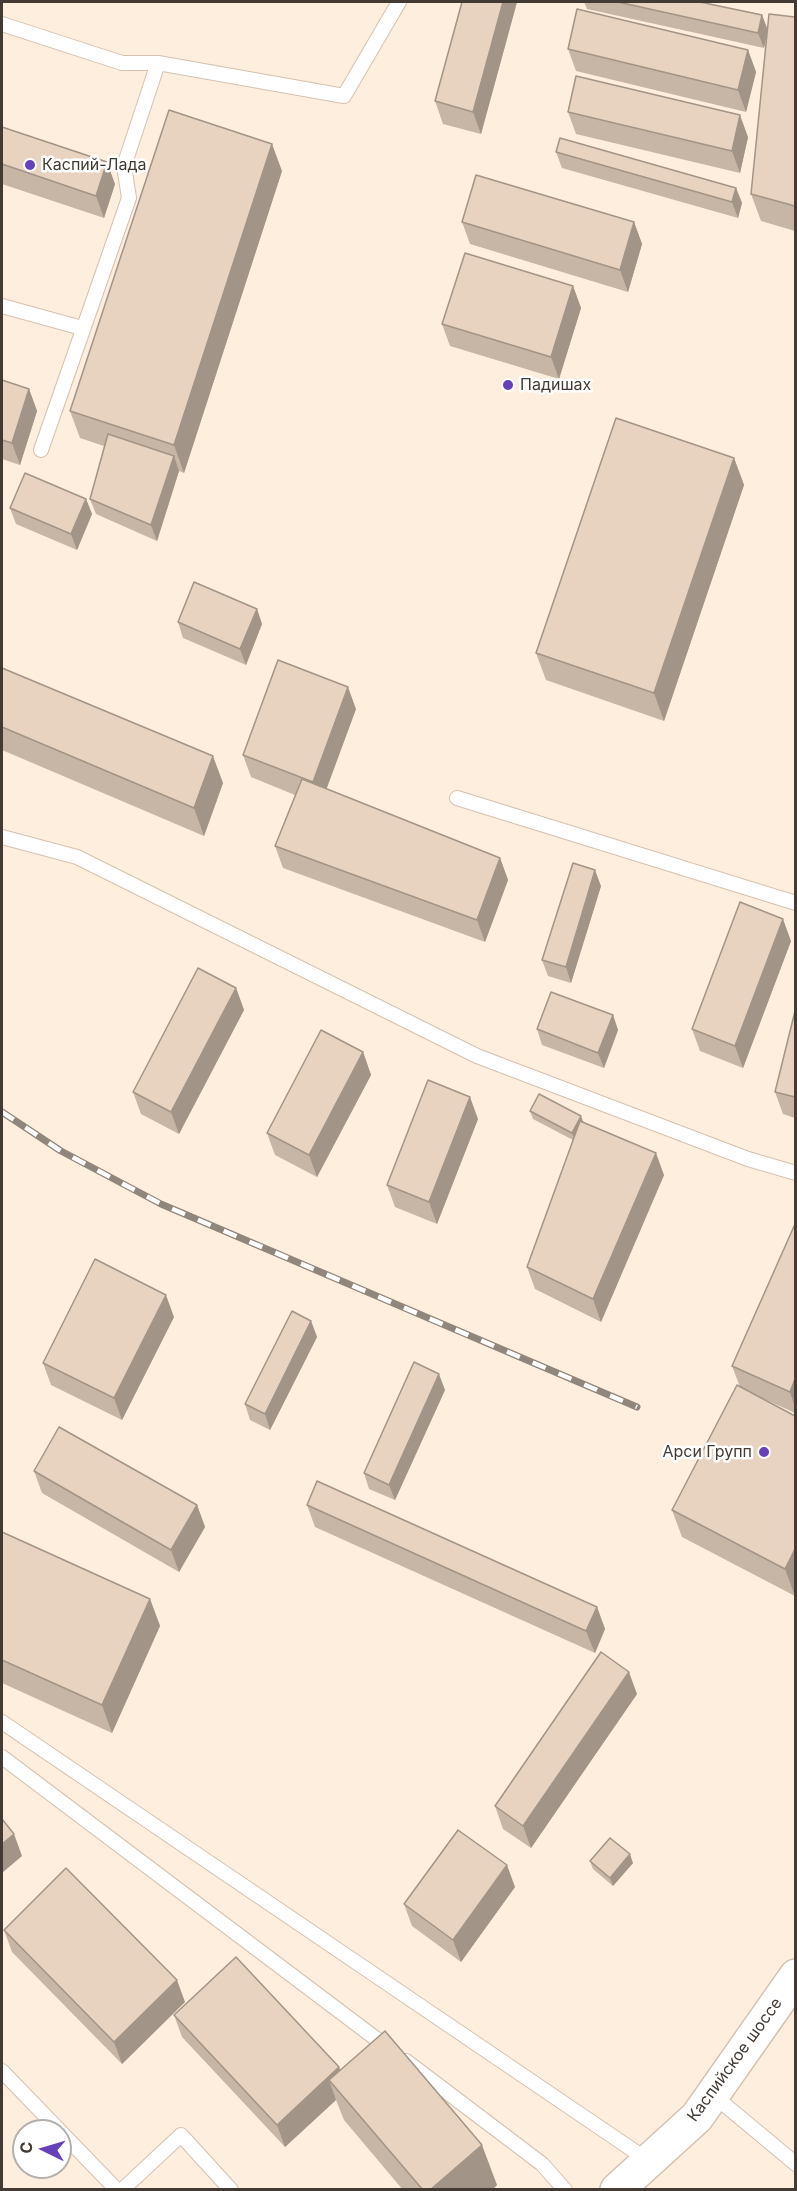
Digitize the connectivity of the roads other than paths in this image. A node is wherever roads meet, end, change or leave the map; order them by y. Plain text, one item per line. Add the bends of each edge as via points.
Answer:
1 (399, 2) edge
2 (2, 24) edge
3 (158, 63) junction
4 (2, 306) edge
5 (82, 328) junction
6 (41, 450) dead end
7 (457, 798) dead end
8 (2, 837) edge
9 (795, 903) edge
10 (795, 1173) edge
11 (2, 1722) edge
12 (2, 1757) edge
13 (795, 1976) edge
14 (2, 2071) edge
15 (713, 2095) junction
16 (649, 2161) junction
17 (795, 2164) edge
18 (117, 2190) edge
19 (122, 2190) edge
20 (231, 2190) edge
21 (565, 2190) edge
22 (617, 2190) edge

1 - 3 lane via 344,96
2 - 3 lane via 122,63
3 - 5 lane via 124,166 129,198
4 - 5 lane
5 - 6 lane
7 - 9 lane
8 - 10 lane via 77,857 477,1056 747,1159
11 - 16 lane
12 - 21 lane via 542,2164
13 - 15 main road, Каспийское шоссе
14 - 18 lane
15 - 16 main road, Каспийское шоссе via 697,2117
15 - 17 lane
16 - 22 main road, Каспийское шоссе
19 - 20 lane via 181,2135

